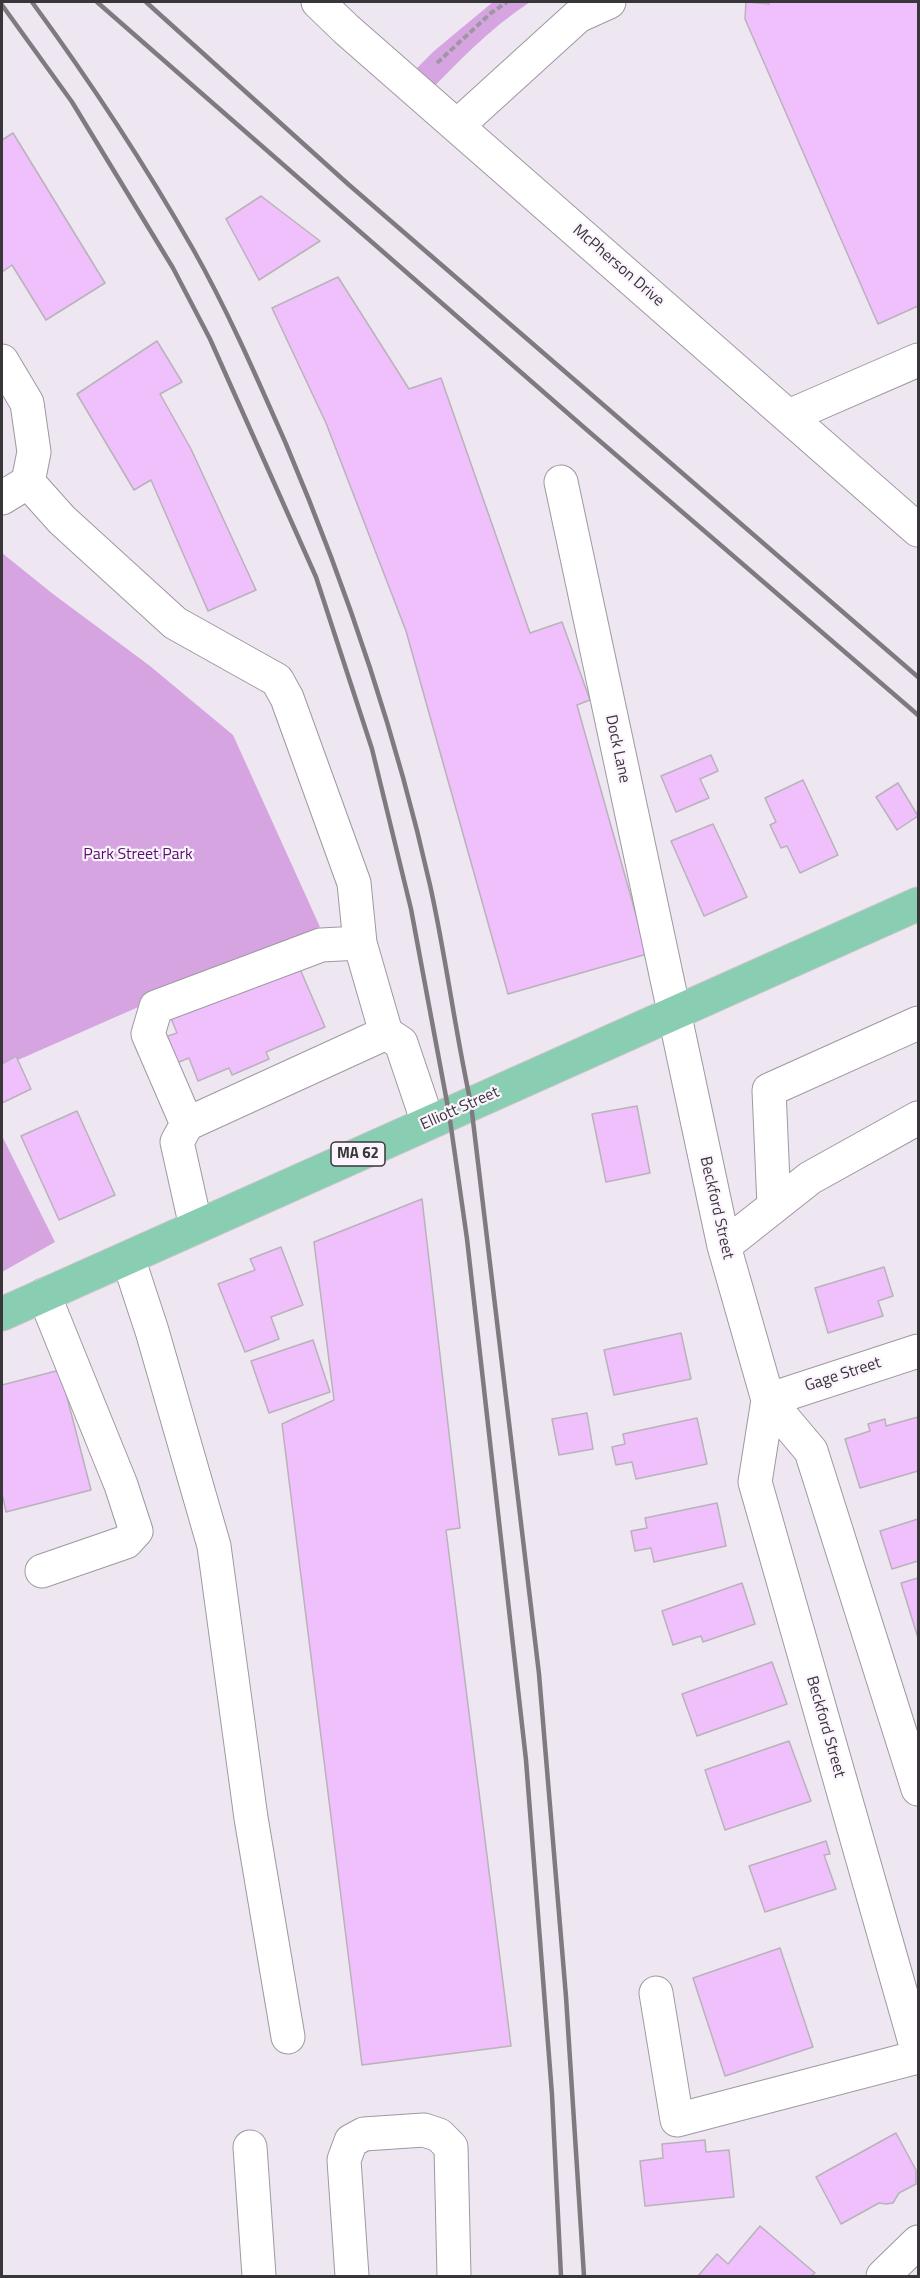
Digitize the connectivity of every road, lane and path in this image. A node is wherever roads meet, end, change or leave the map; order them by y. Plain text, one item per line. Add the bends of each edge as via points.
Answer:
1 (318, 2) edge
2 (507, 2) edge
3 (609, 2) edge
4 (413, 88) junction
5 (457, 126) junction
6 (2, 360) edge
7 (918, 360) edge
8 (789, 416) junction
9 (561, 482) dead end
10 (15, 490) edge
11 (918, 530) edge
12 (918, 904) edge
13 (360, 943) junction
14 (673, 1015) junction
15 (918, 1023) edge
16 (386, 1032) junction
17 (918, 1118) edge
18 (428, 1123) junction
19 (186, 1124) junction
20 (774, 1206) junction
21 (196, 1227) junction
22 (724, 1246) junction
23 (128, 1258) junction
24 (44, 1295) junction
25 (2, 1314) edge
26 (918, 1351) edge
27 (768, 1400) junction
28 (42, 1571) dead end
29 (918, 1789) edge
30 (657, 1993) dead end
31 (288, 2037) dead end
32 (918, 2055) edge
33 (250, 2147) dead end
34 (918, 2242) edge
35 (259, 2277) edge
36 (352, 2277) edge
37 (454, 2277) edge
38 (883, 2277) edge

1 - 4 street, McPherson Drive
2 - 4 path
3 - 5 street via 578,16
4 - 5 street, McPherson Drive
5 - 8 street, McPherson Drive
6 - 10 street via 27,403 34,452
7 - 8 street
8 - 11 street, McPherson Drive
9 - 14 street, Dock Lane
10 - 13 street via 62,520 175,623 277,680 354,883
12 - 14 main road, Elliott Street / MA 62
13 - 16 street
13 - 19 street via 321,945 156,1007 148,1034
14 - 18 main road, Elliott Street / MA 62
14 - 22 street, Beckford Street
15 - 20 street via 769,1090
16 - 18 street via 401,1043
16 - 19 street
17 - 20 street via 810,1178
18 - 21 main road, Elliott Street / MA 62
19 - 21 street via 177,1142
20 - 22 street
21 - 23 main road, Elliott Street / MA 62
22 - 27 street, Beckford Street
23 - 24 main road, Elliott Street / MA 62
23 - 31 street via 214,1546 251,1818
24 - 25 main road, Elliott Street / MA 62
24 - 28 street via 136,1531 126,1542
26 - 27 street, Gage Street
27 - 29 street, Beckford Street via 811,1451
27 - 32 street, Beckford Street via 755,1482
30 - 32 street via 677,2120
33 - 35 street
34 - 38 street
36 - 37 street via 344,2160 351,2141 364,2134 424,2130 439,2135 451,2147

